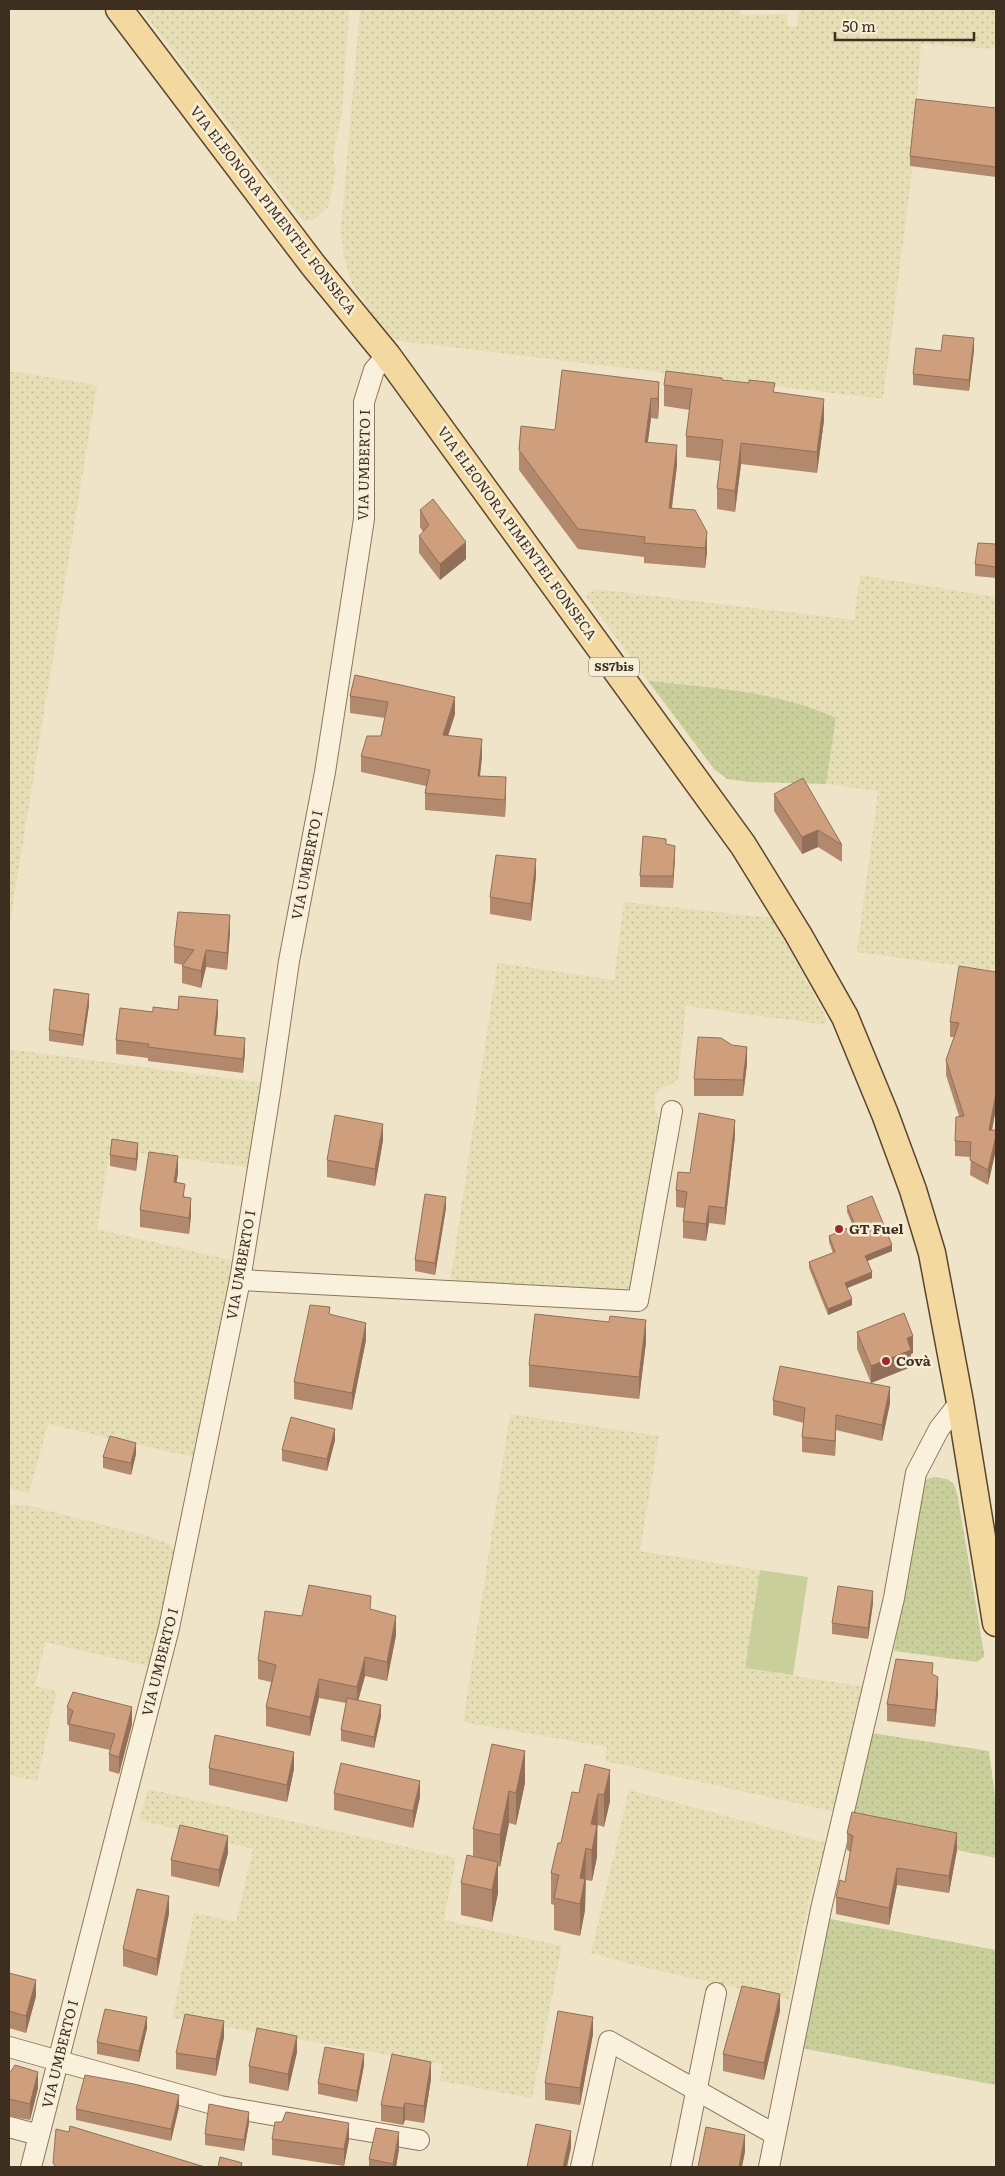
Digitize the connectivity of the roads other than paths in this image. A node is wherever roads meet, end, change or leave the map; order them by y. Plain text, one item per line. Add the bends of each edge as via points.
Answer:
1 (120, 9) edge
2 (387, 355) junction
3 (672, 1111) dead end
4 (240, 1280) junction
5 (960, 1402) junction
6 (996, 1623) edge
7 (716, 1993) dead end
8 (9, 2047) edge
9 (58, 2060) junction
10 (697, 2089) junction
11 (9, 2127) edge
12 (774, 2134) junction
13 (39, 2135) junction
14 (419, 2140) dead end
15 (31, 2167) edge
16 (581, 2167) edge
17 (681, 2167) edge
18 (768, 2167) edge

1 - 2 main road, VIA ELEONORA PIMENTEL FONSECA / SS7bis via 313,265
2 - 4 street, VIA UMBERTO I via 374,370 364,402 364,519 325,772 289,961
2 - 5 main road, VIA ELEONORA PIMENTEL FONSECA / SS7bis via 743,846 845,1018 885,1114 932,1253
3 - 4 street via 638,1301
4 - 9 street, VIA UMBERTO I via 169,1628
5 - 6 main road, SS7bis
5 - 12 street via 940,1429 916,1473 881,1661 821,1909
7 - 10 street
8 - 9 street
9 - 13 street, VIA UMBERTO I
9 - 14 street via 220,2106
10 - 12 street
10 - 16 street via 609,2041
10 - 17 street
11 - 13 street
12 - 18 street
13 - 15 street, VIA UMBERTO I

